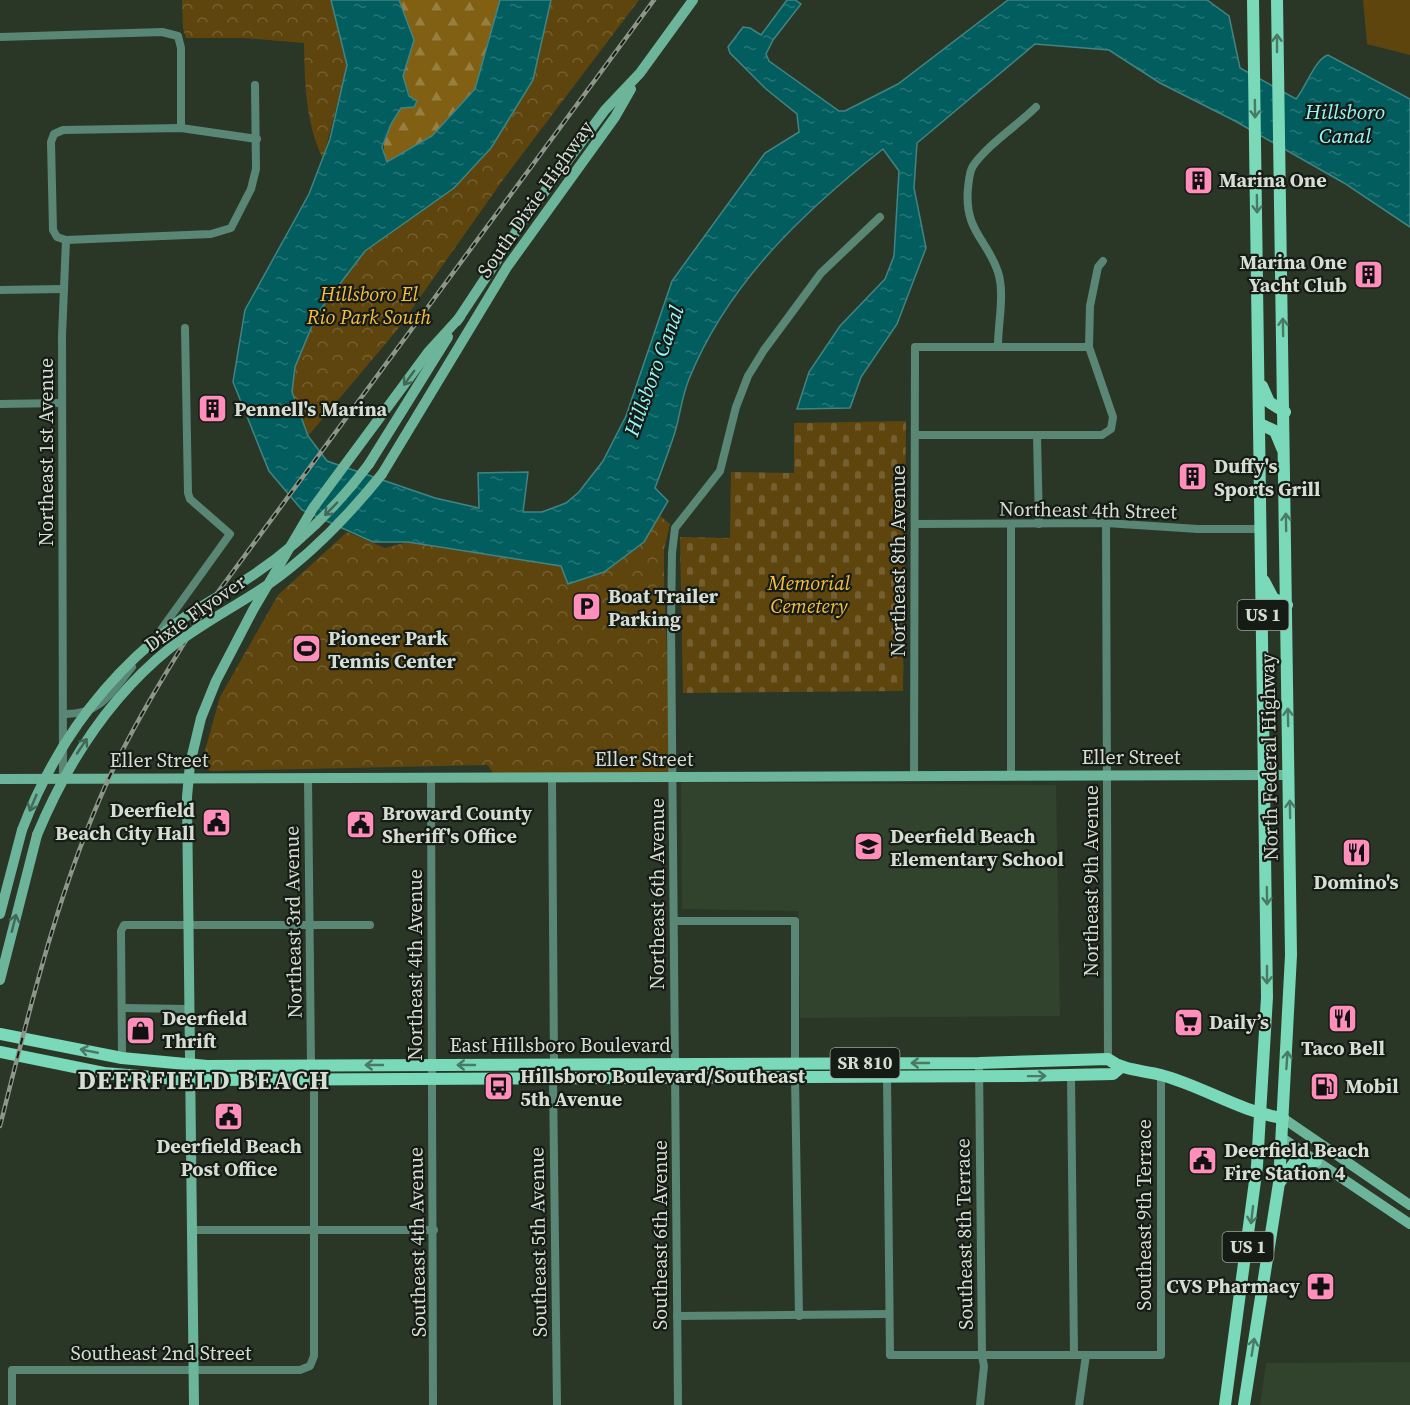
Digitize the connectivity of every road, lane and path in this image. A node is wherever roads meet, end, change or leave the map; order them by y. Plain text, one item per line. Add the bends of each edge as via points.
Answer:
1 (693, 0) edge
2 (1254, 0) edge
3 (1277, 0) edge
4 (0, 37) edge
5 (640, 73) junction
6 (255, 85) dead end
7 (1036, 106) dead end
8 (181, 128) junction
9 (257, 139) junction
10 (880, 217) dead end
11 (66, 240) junction
12 (1103, 261) dead end
13 (64, 289) junction
14 (0, 290) edge
15 (460, 317) junction
16 (184, 328) dead end
17 (460, 344) junction
18 (998, 345) junction
19 (1089, 346) junction
20 (1260, 382) junction
21 (62, 403) junction
22 (0, 404) edge
23 (1284, 412) junction
24 (1260, 424) junction
25 (915, 435) junction
26 (1037, 436) junction
27 (1285, 454) junction
28 (1106, 523) junction
29 (915, 524) junction
30 (1039, 524) junction
31 (1011, 525) junction
32 (1262, 530) junction
33 (1262, 577) junction
34 (1287, 605) junction
35 (64, 714) junction
36 (1011, 775) junction
37 (1107, 775) junction
38 (1265, 775) junction
39 (1289, 775) junction
40 (914, 776) junction
41 (672, 777) junction
42 (63, 778) junction
43 (188, 778) junction
44 (552, 778) junction
45 (0, 779) edge
46 (308, 779) junction
47 (431, 779) junction
48 (0, 914) edge
49 (674, 921) junction
50 (188, 924) junction
51 (309, 924) junction
52 (370, 925) dead end
53 (0, 980) edge
54 (123, 1008) junction
55 (188, 1009) junction
56 (0, 1034) edge
57 (0, 1052) edge
58 (122, 1058) junction
59 (1108, 1059) junction
60 (979, 1063) junction
61 (675, 1064) junction
62 (795, 1064) junction
63 (843, 1064) junction
64 (188, 1065) junction
65 (432, 1065) junction
66 (554, 1065) junction
67 (311, 1066) junction
68 (1120, 1068) junction
69 (1071, 1075) junction
70 (1161, 1075) junction
71 (826, 1077) junction
72 (887, 1077) junction
73 (979, 1077) junction
74 (553, 1078) junction
75 (675, 1078) junction
76 (795, 1078) junction
77 (432, 1079) junction
78 (188, 1080) junction
79 (314, 1080) junction
80 (1261, 1115) junction
81 (1283, 1118) junction
82 (1282, 1138) junction
83 (1316, 1161) junction
84 (1279, 1183) junction
85 (1410, 1205) edge
86 (1394, 1213) junction
87 (1410, 1219) edge
88 (1410, 1224) edge
89 (191, 1230) junction
90 (312, 1230) junction
91 (434, 1230) junction
92 (889, 1314) junction
93 (676, 1316) junction
94 (799, 1316) junction
95 (1074, 1355) junction
96 (1086, 1355) junction
97 (982, 1356) junction
98 (193, 1370) junction
99 (12, 1405) edge
100 (194, 1405) edge
101 (433, 1405) edge
102 (557, 1405) edge
103 (678, 1405) edge
104 (980, 1405) edge
105 (1079, 1405) edge
106 (1225, 1405) edge
107 (1244, 1405) edge

1 - 5 main road, South Dixie Highway
2 -> 20 main road, North Federal Highway / US 1
23 -> 3 main road, North Federal Highway / US 1
4 - 8 street via 162,32 178,36
5 - 15 main road, South Dixie Highway via 605,110
5 - 17 main road, South Dixie Highway via 615,117 507,267
6 - 9 street
7 - 18 street via 983,153 968,182 968,213 998,272
8 - 9 street
8 - 11 street via 63,130 54,134 53,231
9 - 11 street via 251,189 226,232
10 - 41 street, Northeast 6th Avenue via 820,273 764,350 736,407 720,471 675,528
11 - 13 street, Northeast 1st Avenue
12 - 19 street via 1098,267 1090,306
13 - 14 street
13 - 21 street, Northeast 1st Avenue
15 - 17 main road
15 -> 43 main road via 429,351 304,522 206,703
15 -> 48 main road, Dixie Flyover, bridge via 369,464 336,504 294,544 248,579 173,626 118,674 64,743 22,830
16 - 35 street via 188,493 190,499 228,530 229,538 112,692 94,710
53 -> 17 main road, Dixie Flyover, bridge via 37,835 80,747 147,668 193,631 269,583 316,547 357,505 382,474
18 - 19 street
18 - 25 street, Northeast 8th Avenue via 915,347
19 - 26 street via 1113,417 1112,429 1102,435
20 - 23 main road via 1269,402
20 - 24 main road, North Federal Highway / US 1
21 - 22 street
21 - 35 street, Northeast 1st Avenue
23 - 27 main road, North Federal Highway / US 1
24 - 27 main road via 1275,431
24 - 32 main road, North Federal Highway / US 1
25 - 26 street
25 - 29 street, Northeast 8th Avenue
26 - 30 street
34 -> 27 main road, North Federal Highway / US 1
28 - 30 street, Northeast 4th Street
28 - 32 street, Northeast 4th Street
28 - 37 street, Northeast 9th Avenue
29 - 31 street, Northeast 4th Street
29 - 40 street, Northeast 8th Avenue
30 - 31 street, Northeast 4th Street
31 - 36 street
32 - 33 main road, North Federal Highway / US 1
33 - 34 main road via 1273,598
33 - 38 main road, North Federal Highway / US 1
39 -> 34 main road, North Federal Highway / US 1
35 - 42 street, Northeast 1st Avenue
36 - 37 main road, Eller Street
36 - 40 main road, Eller Street
37 - 38 main road, Eller Street
37 - 59 street, Northeast 9th Avenue
38 - 39 main road, Eller Street
38 -> 80 main road, North Federal Highway / US 1 via 1268,953
81 -> 39 main road, North Federal Highway / US 1 via 1291,955
40 - 41 main road, Eller Street
41 - 44 main road, Eller Street
41 - 49 street, Northeast 6th Avenue
42 - 43 main road, Eller Street
42 - 45 main road, Eller Street
43 - 46 main road, Eller Street
43 - 50 main road
44 - 47 main road, Eller Street
44 - 66 street
46 - 47 main road, Eller Street
46 - 51 street, Northeast 3rd Avenue
47 - 65 street, Northeast 4th Avenue
49 - 61 street, Northeast 6th Avenue
49 - 62 street via 795,921
50 - 51 street
50 - 54 street via 124,925
50 - 55 main road
51 - 52 street
51 - 67 street, Northeast 3rd Avenue
54 - 55 street
54 - 58 street
55 - 64 main road
58 -> 56 main road, East Hillsboro Boulevard / SR 810
57 - 78 main road, East Hillsboro Boulevard / SR 810 via 104,1073
58 - 64 main road, East Hillsboro Boulevard / SR 810
59 - 60 main road, East Hillsboro Boulevard / SR 810
59 - 68 main road, East Hillsboro Boulevard / SR 810
60 -> 63 main road, East Hillsboro Boulevard / SR 810
60 - 73 street, Southeast 8th Terrace
61 - 62 main road, East Hillsboro Boulevard / SR 810
61 - 66 main road, East Hillsboro Boulevard / SR 810
61 - 75 street, Southeast 6th Avenue
62 - 63 main road, East Hillsboro Boulevard / SR 810
63 - 71 main road
64 - 67 main road, East Hillsboro Boulevard / SR 810
64 - 78 main road
66 -> 65 main road, East Hillsboro Boulevard / SR 810
65 -> 67 main road, East Hillsboro Boulevard / SR 810
65 - 77 street, Northeast 4th Avenue
68 - 69 main road, East Hillsboro Boulevard / SR 810 via 1113,1074
68 - 70 main road, East Hillsboro Boulevard / SR 810
73 -> 69 main road, East Hillsboro Boulevard / SR 810
69 - 95 street
70 - 80 main road, East Hillsboro Boulevard / SR 810
70 - 96 street, Southeast 9th Terrace via 1161,1355
71 - 72 main road, East Hillsboro Boulevard / SR 810
71 - 76 main road, East Hillsboro Boulevard / SR 810
72 - 73 main road, East Hillsboro Boulevard / SR 810
72 - 92 street
73 - 97 street, Southeast 8th Terrace
74 - 75 main road, East Hillsboro Boulevard / SR 810
74 - 77 main road, East Hillsboro Boulevard / SR 810
74 - 102 street, Southeast 5th Avenue
75 - 76 main road, East Hillsboro Boulevard / SR 810
75 - 93 street, Southeast 6th Avenue
76 - 94 street
77 - 79 main road, East Hillsboro Boulevard / SR 810
77 - 91 street, Southeast 4th Avenue
78 - 79 main road, East Hillsboro Boulevard / SR 810
78 - 89 main road
79 - 90 street
80 - 81 main road, East Hillsboro Boulevard / SR 810
80 - 82 main road, East Hillsboro Boulevard / SR 810
80 -> 106 main road, US 1 via 1247,1253
81 - 82 main road, North Federal Highway / US 1
81 - 85 main road, East Hillsboro Boulevard / SR 810
82 - 83 main road, East Hillsboro Boulevard / SR 810
82 - 84 main road, US 1
83 - 84 main road via 1295,1162
83 - 86 main road, East Hillsboro Boulevard / SR 810
107 -> 84 main road, US 1
86 - 87 main road
86 - 88 main road, East Hillsboro Boulevard / SR 810
89 - 90 street
89 - 98 main road
90 - 91 street
90 - 98 street, Southeast 2nd Street via 314,1356 310,1366 300,1370
91 - 101 street, Southeast 4th Avenue
92 - 94 street
92 - 97 street via 890,1355
93 - 94 street
93 - 103 street, Southeast 6th Avenue
95 - 96 street
95 - 97 street
96 - 105 street
97 - 104 street, Southeast 8th Terrace
98 - 99 street, Southeast 2nd Street via 12,1370
98 - 100 main road

